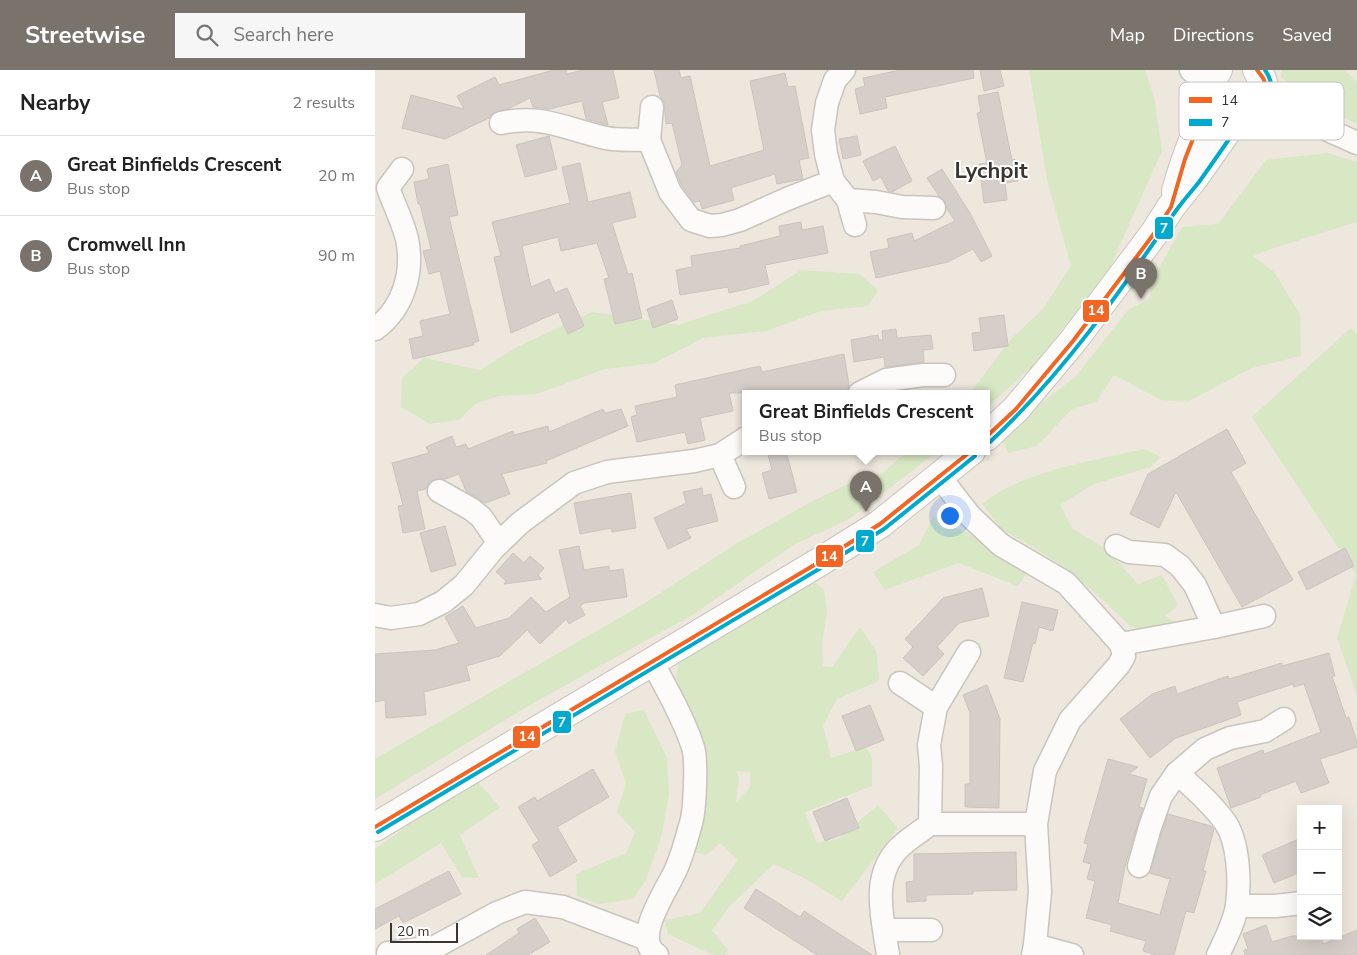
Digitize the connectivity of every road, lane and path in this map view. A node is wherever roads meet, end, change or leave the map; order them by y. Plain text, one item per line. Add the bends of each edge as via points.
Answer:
1 (844, 70) edge
2 (653, 107) dead end
3 (501, 123) dead end
4 (1344, 137) edge
5 (649, 140) junction
6 (1192, 140) edge
7 (1224, 140) edge
8 (1357, 143) edge
9 (403, 169) dead end
10 (833, 181) junction
11 (381, 186) edge
12 (848, 200) junction
13 (1171, 206) junction
14 (933, 208) dead end
15 (855, 225) dead end
16 (375, 329) edge
17 (944, 375) dead end
18 (866, 390) edge
19 (990, 433) edge
20 (742, 441) edge
21 (720, 455) junction
22 (966, 455) edge
23 (939, 476) junction
24 (735, 487) dead end
25 (439, 491) dead end
26 (499, 543) junction
27 (1116, 546) dead end
28 (375, 615) edge
29 (1264, 616) dead end
30 (1214, 628) junction
31 (1121, 644) junction
32 (969, 652) dead end
33 (652, 662) junction
34 (900, 683) dead end
35 (937, 707) junction
36 (1284, 718) dead end
37 (1177, 773) junction
38 (929, 824) junction
39 (1036, 824) junction
40 (375, 827) edge
41 (1139, 866) dead end
42 (1297, 903) edge
43 (1237, 906) junction
44 (885, 930) junction
45 (931, 930) dead end
46 (652, 947) edge
47 (1034, 950) edge
48 (436, 951) edge
49 (388, 953) dead end
50 (888, 955) edge
51 (1072, 955) edge
52 (1218, 955) edge

1 - 10 street via 835,80 823,130
2 - 5 street
3 - 5 street via 533,119 609,138
4 - 8 street
5 - 10 street via 670,192 691,220 710,226 740,220
6 - 13 street
7 - 13 street
9 - 11 street
10 - 12 street
11 - 16 street via 407,239 409,266 403,295
12 - 14 street via 903,208
12 - 15 street
13 - 19 street via 1073,341 1016,409
17 - 18 street via 886,380
20 - 21 street
21 - 24 street
21 - 26 street via 694,462 607,472 574,483
22 - 23 street
23 - 31 street via 970,516 1001,546 1066,583
23 - 33 street via 880,524
25 - 26 street via 481,517
26 - 28 street via 464,585 443,602 419,614 391,618
27 - 30 street via 1129,552 1165,554 1195,585
29 - 30 street
30 - 31 street
31 - 39 street via 1124,656 1070,720 1045,771
32 - 35 street
33 - 40 street
33 - 46 street via 693,750 695,791 692,820 677,867 650,920
34 - 35 street
35 - 38 street via 929,744
36 - 37 street via 1265,731 1230,738 1205,749
37 - 41 street via 1161,796
37 - 43 street via 1226,823 1234,840
38 - 39 street
38 - 44 street via 898,849 884,871 880,891
39 - 47 street via 1041,892
42 - 43 street
43 - 52 street
44 - 45 street
44 - 50 street
46 - 48 street via 563,907 525,902 497,913
47 - 51 street
48 - 49 street

